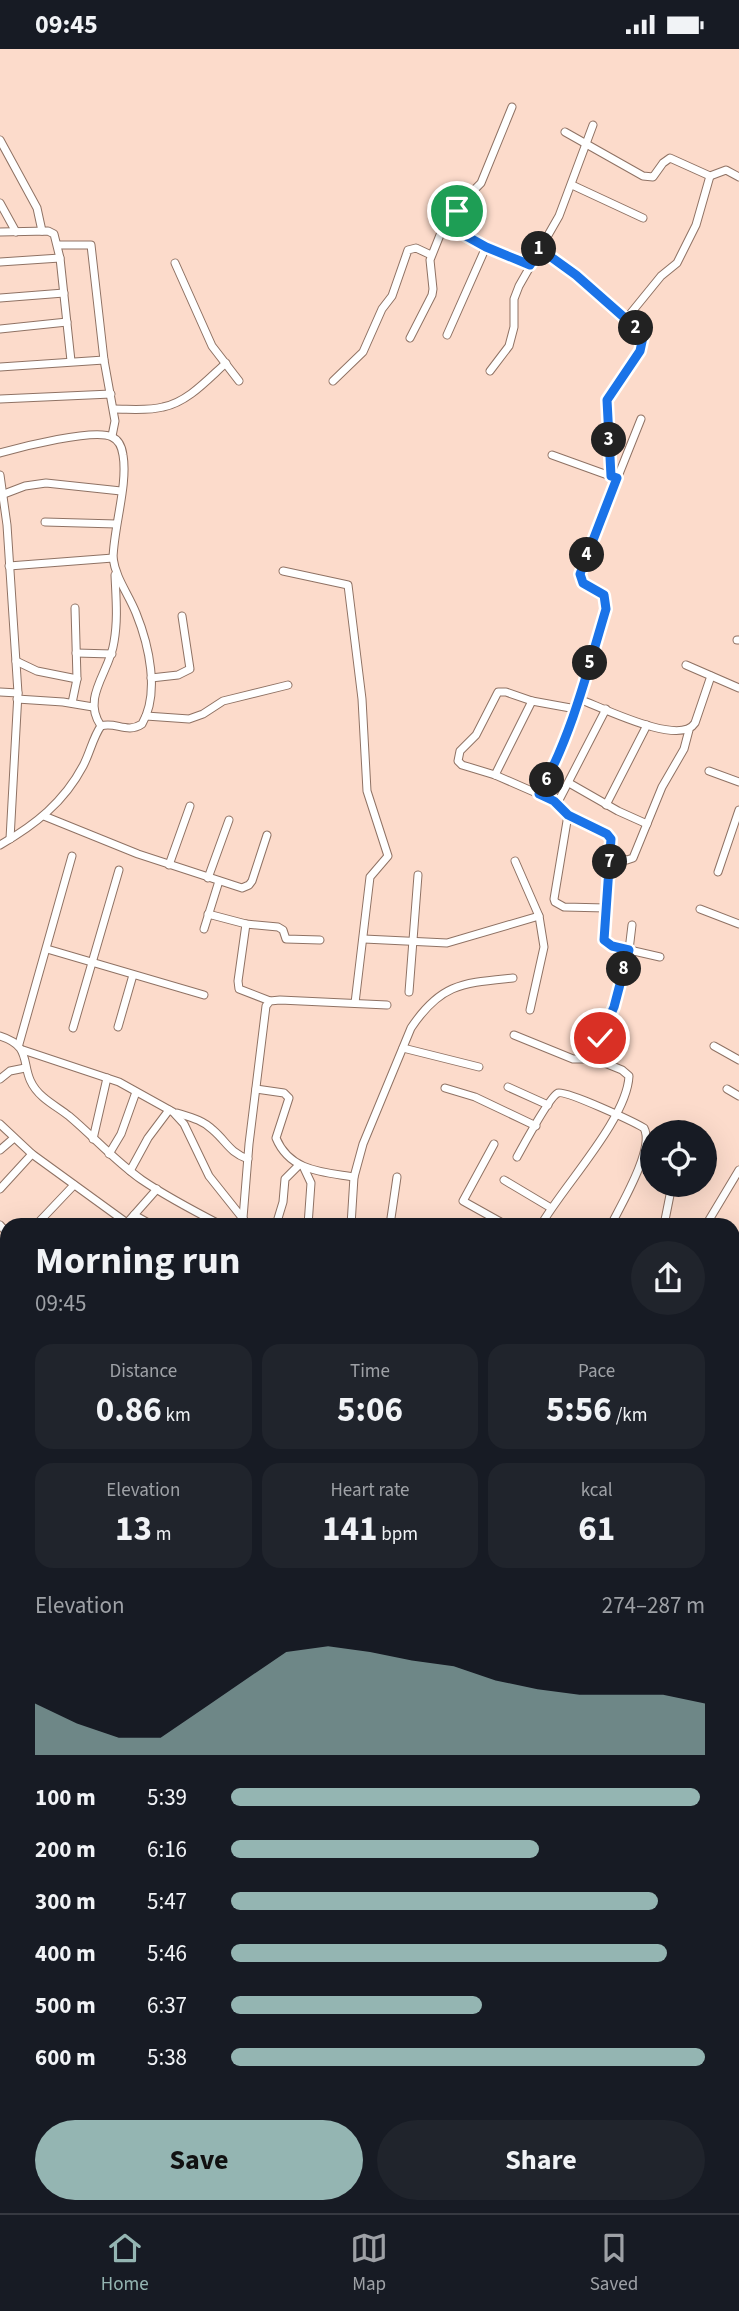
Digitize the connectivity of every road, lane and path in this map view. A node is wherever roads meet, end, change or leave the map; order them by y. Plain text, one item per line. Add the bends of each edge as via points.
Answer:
1 (512, 107) dead end
2 (593, 125) dead end
3 (565, 132) dead end
4 (0, 140) edge
5 (586, 144) junction
6 (710, 176) junction
7 (739, 177) edge
8 (572, 185) junction
9 (0, 203) edge
10 (643, 218) dead end
11 (450, 227) junction
12 (42, 231) junction
13 (0, 232) edge
14 (16, 232) junction
15 (58, 245) junction
16 (486, 247) junction
17 (540, 249) junction
18 (431, 255) junction
19 (60, 258) junction
20 (0, 262) edge
21 (175, 263) dead end
22 (530, 265) junction
23 (64, 293) junction
24 (0, 298) edge
25 (626, 319) junction
26 (67, 323) junction
27 (0, 329) edge
28 (447, 335) dead end
29 (410, 338) dead end
30 (104, 359) junction
31 (71, 361) junction
32 (226, 363) junction
33 (0, 367) edge
34 (490, 371) dead end
35 (239, 381) dead end
36 (333, 381) dead end
37 (111, 394) junction
38 (0, 399) edge
39 (114, 409) junction
40 (641, 419) dead end
41 (111, 436) junction
42 (0, 453) edge
43 (552, 455) dead end
44 (0, 475) edge
45 (614, 477) junction
46 (121, 491) junction
47 (4, 494) junction
48 (45, 522) dead end
49 (116, 524) junction
50 (113, 558) junction
51 (9, 566) junction
52 (115, 571) junction
53 (283, 571) dead end
54 (75, 608) dead end
55 (182, 616) dead end
56 (76, 653) junction
57 (112, 654) junction
58 (16, 661) junction
59 (685, 665) dead end
60 (710, 675) junction
61 (151, 678) junction
62 (77, 679) junction
63 (288, 685) dead end
64 (739, 688) edge
65 (0, 692) edge
66 (18, 696) junction
67 (579, 699) junction
68 (532, 701) junction
69 (72, 703) junction
70 (93, 707) junction
71 (576, 709) junction
72 (606, 709) junction
73 (146, 716) junction
74 (647, 725) junction
75 (101, 726) junction
76 (689, 730) junction
77 (709, 771) dead end
78 (495, 775) junction
79 (739, 782) edge
80 (569, 783) junction
81 (539, 794) junction
82 (557, 804) junction
83 (606, 805) junction
84 (190, 806) dead end
85 (739, 810) edge
86 (568, 815) junction
87 (44, 816) junction
88 (229, 820) dead end
89 (647, 824) junction
90 (267, 835) dead end
91 (10, 839) junction
92 (0, 845) edge
93 (610, 855) junction
94 (72, 856) dead end
95 (515, 861) dead end
96 (169, 865) junction
97 (119, 870) dead end
98 (718, 872) dead end
99 (418, 875) dead end
100 (208, 878) junction
101 (219, 881) junction
102 (606, 908) junction
103 (700, 909) dead end
104 (208, 914) junction
105 (539, 916) junction
106 (738, 922) edge
107 (246, 924) junction
108 (632, 925) dead end
109 (204, 929) dead end
110 (364, 939) junction
111 (320, 940) dead end
112 (414, 943) junction
113 (47, 949) junction
114 (629, 950) junction
115 (660, 957) dead end
116 (94, 963) junction
117 (133, 975) junction
118 (513, 978) dead end
119 (409, 992) dead end
120 (204, 995) dead end
121 (270, 1001) junction
122 (355, 1003) junction
123 (387, 1005) dead end
124 (530, 1010) dead end
125 (118, 1027) dead end
126 (73, 1028) dead end
127 (514, 1035) dead end
128 (0, 1036) edge
129 (714, 1046) dead end
130 (21, 1047) junction
131 (403, 1048) junction
132 (591, 1059) junction
133 (739, 1059) edge
134 (478, 1067) dead end
135 (25, 1068) junction
136 (107, 1078) junction
137 (0, 1079) edge
138 (508, 1087) dead end
139 (445, 1088) dead end
140 (256, 1089) junction
141 (727, 1089) dead end
142 (136, 1092) junction
143 (739, 1096) edge
144 (548, 1105) junction
145 (171, 1111) junction
146 (616, 1116) junction
147 (0, 1124) edge
148 (536, 1126) junction
149 (14, 1137) junction
150 (93, 1139) junction
151 (494, 1144) dead end
152 (0, 1150) edge
153 (32, 1154) junction
154 (109, 1154) junction
155 (517, 1157) dead end
156 (247, 1159) junction
157 (302, 1166) junction
158 (739, 1170) edge
159 (130, 1171) junction
160 (354, 1177) junction
161 (397, 1177) dead end
162 (504, 1180) dead end
163 (735, 1184) edge
164 (74, 1185) junction
165 (0, 1189) edge
166 (157, 1189) junction
167 (670, 1197) edge
168 (551, 1208) junction
169 (134, 1215) junction
170 (43, 1218) edge
171 (118, 1218) edge
172 (131, 1218) edge
173 (139, 1218) edge
174 (209, 1218) edge
175 (243, 1218) edge
176 (245, 1218) edge
177 (278, 1218) edge
178 (308, 1218) edge
179 (351, 1218) edge
180 (391, 1218) edge
181 (493, 1218) edge
182 (545, 1218) edge
183 (614, 1218) edge
184 (665, 1218) edge
185 (711, 1218) edge

1 - 11 street via 481,183 462,202
2 - 5 street
3 - 5 street
4 - 12 street via 37,208
5 - 6 street via 643,176 653,177 670,158
5 - 8 street
6 - 7 street via 726,170
6 - 25 street via 696,225 677,263
8 - 10 street
8 - 17 street
9 - 14 street
11 - 16 street
11 - 18 street via 442,230
12 - 14 street
12 - 15 street via 52,232
13 - 14 street
15 - 19 street
15 - 30 street via 91,244
16 - 22 street
16 - 28 street
17 - 22 street
17 - 25 street
18 - 29 street via 433,289
18 - 36 street via 416,248 408,250 392,296 363,352
19 - 20 street
19 - 23 street
21 - 32 street via 212,345
22 - 34 street via 514,299 509,346
23 - 24 street
23 - 26 street
25 - 45 street via 643,341 607,400
26 - 27 street
26 - 31 street
30 - 31 street
30 - 37 street
31 - 33 street
32 - 35 street
32 - 39 street via 174,404
37 - 38 street
37 - 39 street
39 - 41 street
40 - 45 street
41 - 42 street via 70,438
41 - 46 street via 124,455
43 - 45 street
44 - 47 street
45 - 67 street via 580,574 583,583 604,595 606,604
46 - 47 street via 46,483
46 - 49 street
47 - 51 street
48 - 49 street
49 - 50 street
50 - 51 street
50 - 52 street
51 - 58 street
52 - 57 street
52 - 61 street via 136,611
53 - 110 street via 348,585 367,791 388,856 370,877
54 - 56 street
55 - 61 street via 190,669
56 - 57 street
56 - 62 street
57 - 70 street
58 - 62 street via 37,671
58 - 66 street
59 - 60 street
60 - 64 street
60 - 76 street
61 - 73 street
62 - 69 street
63 - 73 street via 223,701 189,719
65 - 66 street
66 - 69 street
66 - 91 street
67 - 71 street
67 - 72 street
68 - 71 street
68 - 78 street
68 - 78 street via 498,692 481,727 457,757 462,765
69 - 70 street
70 - 75 street
71 - 81 street
72 - 74 street
72 - 80 street
73 - 75 street via 142,724 130,729
74 - 76 street via 662,731
74 - 83 street
75 - 87 street via 81,770
76 - 89 street
77 - 79 street
78 - 81 street
80 - 82 street
80 - 83 street
81 - 82 street
82 - 86 street
83 - 89 street
84 - 96 street
85 - 98 street
86 - 93 street via 607,834
86 - 102 street via 555,902 564,907
87 - 91 street
87 - 96 street
88 - 100 street
89 - 93 street via 632,858
90 - 101 street via 249,885 239,888
91 - 92 street
93 - 102 street
94 - 113 street
95 - 105 street
96 - 100 street
97 - 116 street
99 - 112 street
100 - 101 street
101 - 104 street
102 - 114 street via 604,940
103 - 106 street
104 - 107 street
104 - 109 street
105 - 112 street via 464,940
105 - 124 street via 544,955
107 - 111 street via 278,927 286,939
107 - 121 street via 239,989
108 - 114 street
110 - 112 street
110 - 122 street
112 - 119 street
113 - 116 street
113 - 130 street
114 - 115 street
114 - 132 street via 614,1007
116 - 117 street
116 - 126 street
117 - 120 street
117 - 125 street
118 - 131 street via 448,989 422,1011
121 - 122 street
121 - 140 street via 264,1014
122 - 123 street
127 - 132 street via 573,1059
128 - 130 street
129 - 133 street
130 - 135 street
130 - 136 street
131 - 134 street
131 - 160 street
132 - 146 street via 628,1073 628,1087
135 - 137 street
135 - 150 street via 42,1097
136 - 142 street
136 - 150 street
138 - 144 street
139 - 148 street
140 - 156 street
140 - 157 street via 284,1093 289,1098 276,1138
141 - 143 street
142 - 145 street
142 - 154 street
144 - 146 street via 555,1095 567,1093
144 - 148 street
145 - 156 street via 208,1125 233,1153
145 - 159 street via 148,1138
145 - 175 street via 184,1124 209,1176
146 - 168 street
146 - 183 street via 644,1128 647,1141
147 - 149 street
148 - 155 street
149 - 152 street
149 - 153 street
150 - 154 street
151 - 181 street via 463,1201
153 - 164 street
153 - 165 street
154 - 159 street
156 - 176 street
157 - 160 street
157 - 177 street via 285,1179
157 - 178 street via 311,1183
158 - 163 street
159 - 166 street
160 - 179 street
161 - 180 street
162 - 168 street
163 - 185 street
164 - 170 street
164 - 171 street
166 - 169 street
166 - 174 street
167 - 184 street
168 - 182 street
169 - 172 street
169 - 173 street

